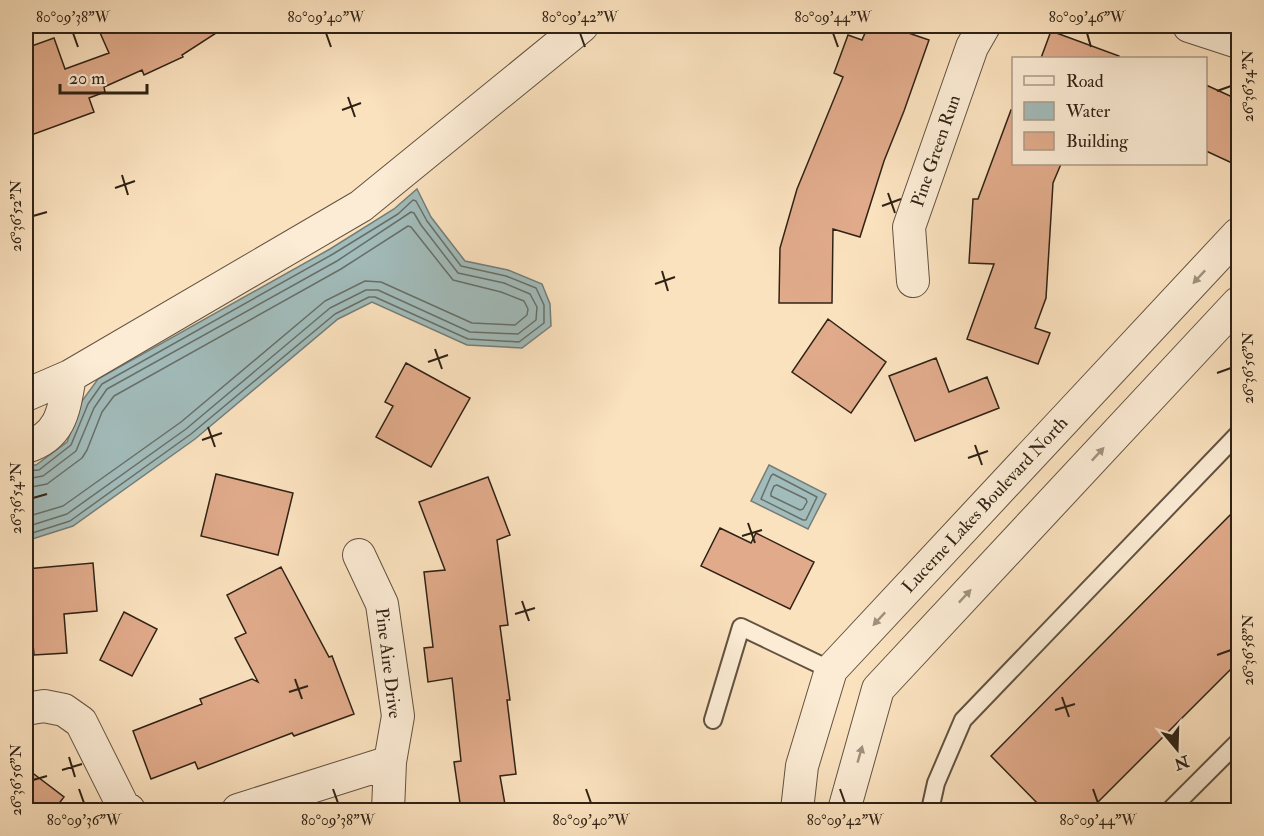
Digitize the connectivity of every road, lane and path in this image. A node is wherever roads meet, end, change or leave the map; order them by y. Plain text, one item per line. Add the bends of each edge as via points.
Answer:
1 (582, 26) edge
2 (984, 26) edge
3 (1189, 26) edge
4 (1239, 42) edge
5 (1239, 234) edge
6 (913, 281) dead end
7 (1239, 303) edge
8 (69, 376) junction
9 (26, 395) edge
10 (1239, 434) edge
11 (26, 447) edge
12 (359, 555) dead end
13 (831, 670) junction
14 (26, 709) edge
15 (713, 720) dead end
16 (1239, 742) edge
17 (390, 762) junction
18 (129, 810) edge
19 (238, 810) edge
20 (388, 810) edge
21 (797, 810) edge
22 (844, 810) edge
23 (930, 810) edge
24 (1170, 810) edge

1 - 8 street via 361,206
2 - 6 street, Pine Green Run via 972,47 909,227
3 - 4 street
5 -> 13 street, Lucerne Lakes Boulevard North
22 -> 7 street via 878,689
8 - 9 street
8 - 11 street via 56,428 42,442
10 - 23 lane via 963,720 936,783
12 - 17 street, Pine Aire Drive via 382,604 398,716
13 - 15 lane via 741,627
13 - 21 street, Lucerne Lakes Boulevard North via 802,766
14 - 18 street via 44,706 64,711 81,722 123,806
16 - 24 lane
17 - 19 street
17 - 20 street, Pine Aire Drive

